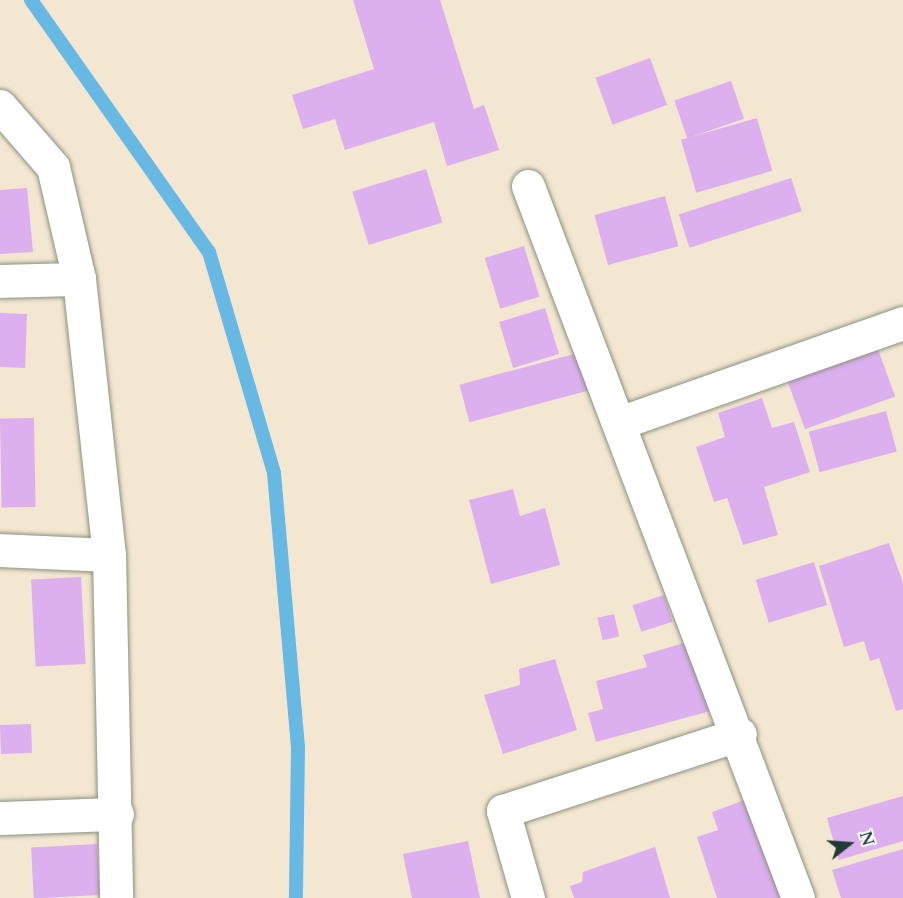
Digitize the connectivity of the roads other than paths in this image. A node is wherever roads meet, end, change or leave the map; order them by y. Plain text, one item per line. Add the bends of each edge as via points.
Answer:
1 (0, 106) edge
2 (528, 186) dead end
3 (79, 279) junction
4 (0, 281) edge
5 (901, 330) edge
6 (619, 423) junction
7 (0, 550) edge
8 (109, 555) junction
9 (740, 734) junction
10 (117, 814) junction
11 (0, 818) edge
12 (116, 898) edge
13 (528, 898) edge
14 (798, 898) edge

1 - 3 street via 53,167
2 - 6 street
3 - 4 street
3 - 8 street
5 - 6 street
6 - 9 street
7 - 8 street
8 - 10 street
9 - 13 street via 502,811
9 - 14 street
10 - 11 street
10 - 12 street

